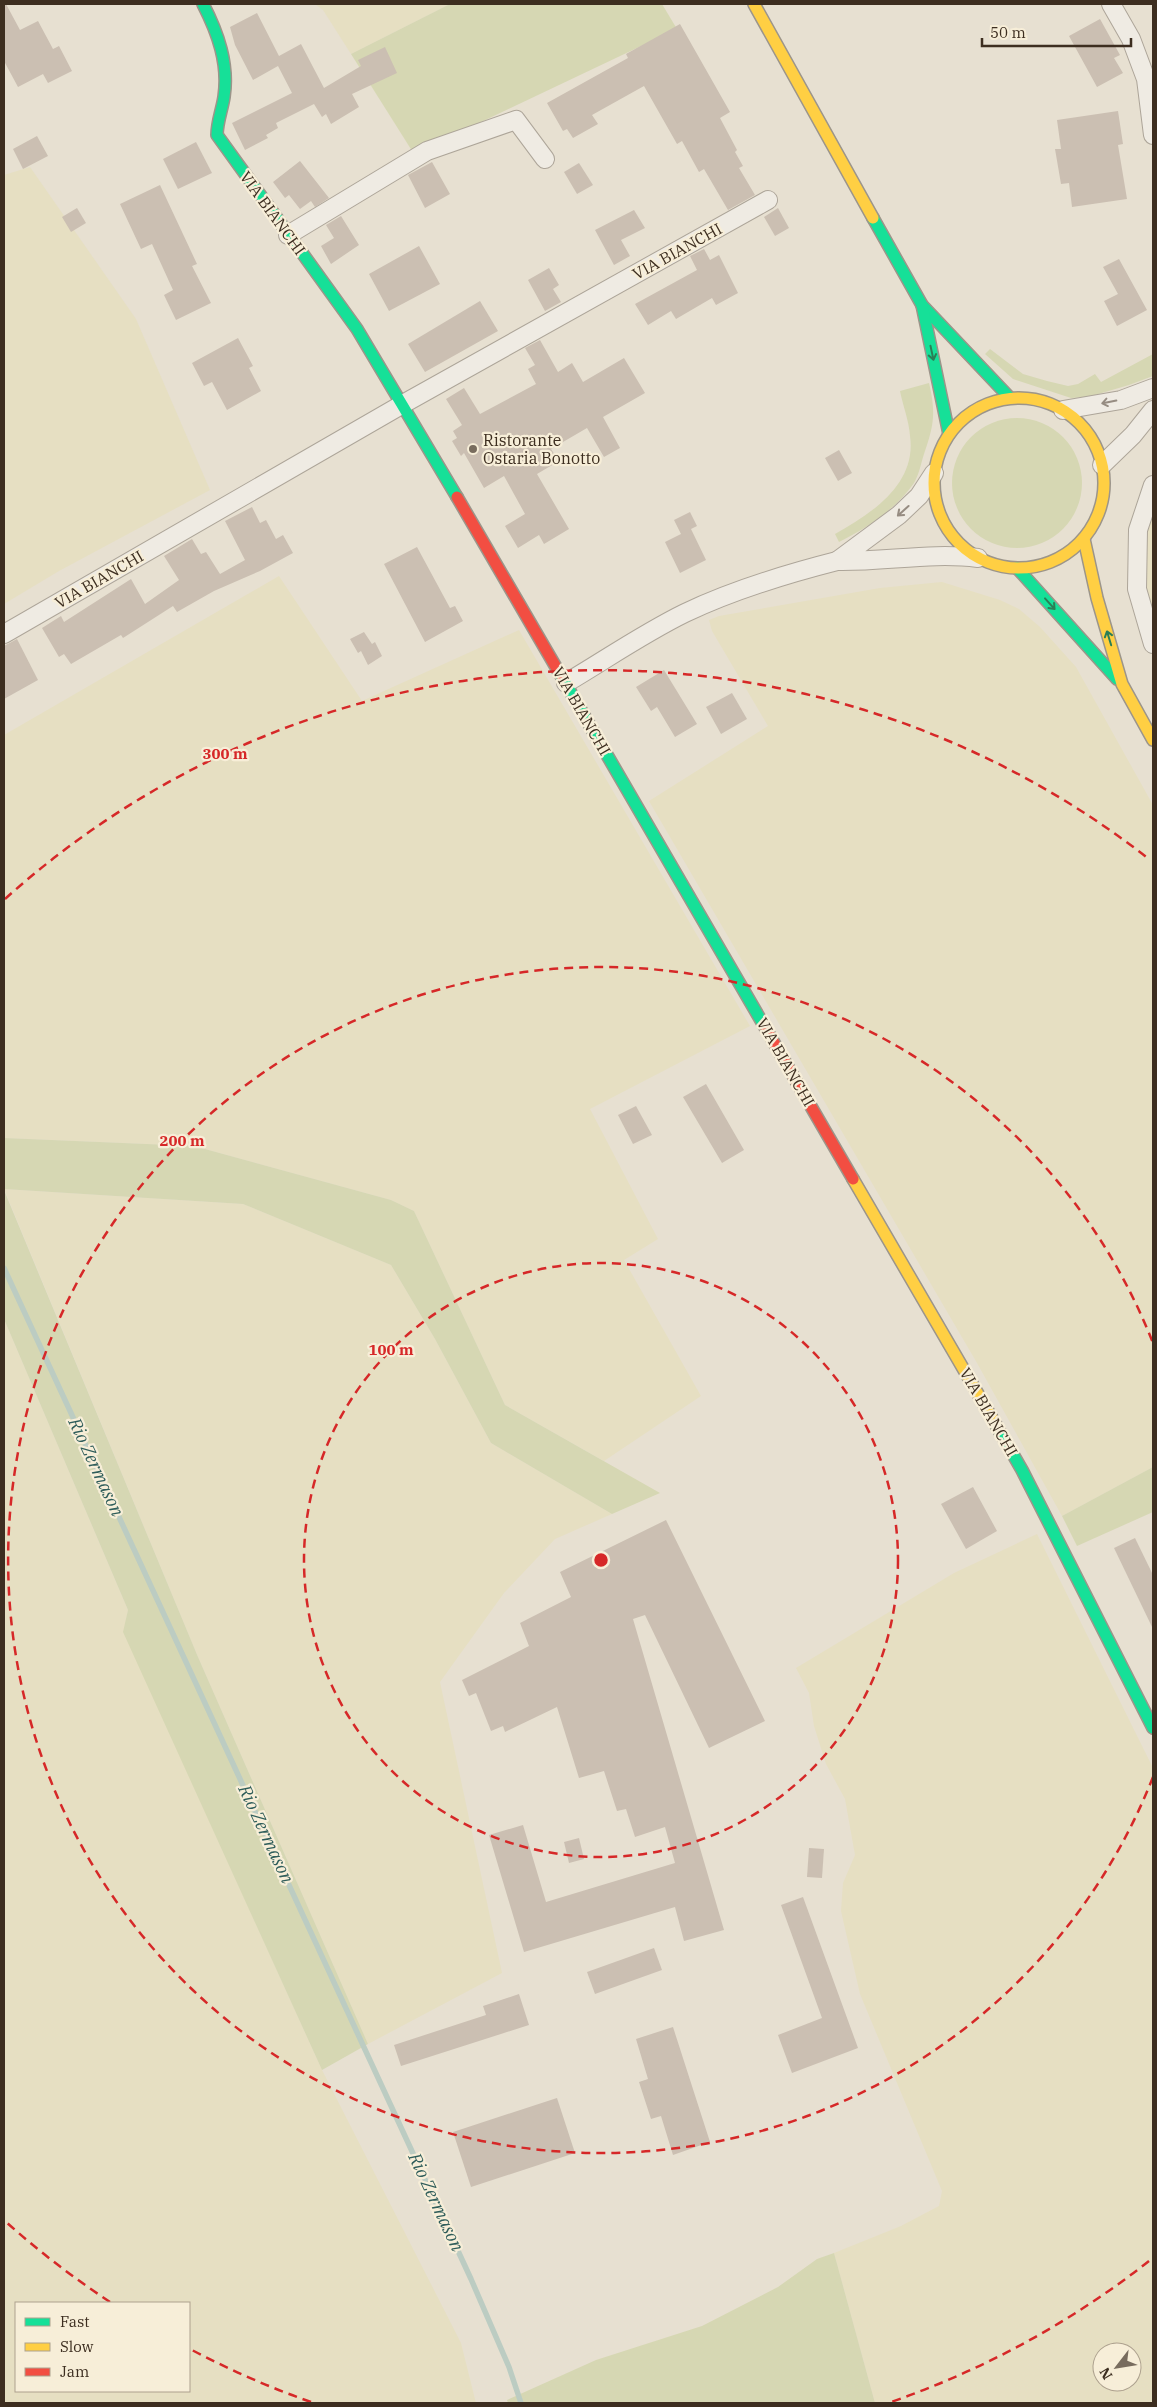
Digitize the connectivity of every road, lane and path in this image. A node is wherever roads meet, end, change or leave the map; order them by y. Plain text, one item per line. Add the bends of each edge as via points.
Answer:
1 (203, 4) edge
2 (754, 4) edge
3 (1111, 4) edge
4 (1153, 135) edge
5 (545, 159) dead end
6 (768, 200) dead end
7 (288, 234) junction
8 (922, 305) junction
9 (1153, 388) edge
10 (1010, 398) junction
11 (403, 404) junction
12 (1063, 410) junction
13 (1153, 410) edge
14 (949, 434) junction
15 (1102, 465) junction
16 (934, 473) junction
17 (1153, 485) edge
18 (1084, 540) junction
19 (978, 558) junction
20 (837, 561) junction
21 (1017, 568) junction
22 (4, 634) edge
23 (1153, 644) edge
24 (566, 683) junction
25 (1122, 684) junction
26 (1153, 740) edge
27 (1153, 1728) edge

1 - 7 street, VIA BIANCHI via 213,22 226,72 224,98 216,126 218,135
2 - 8 street
3 - 4 street via 1131,39 1146,79
5 - 7 street via 516,120 426,151
6 - 11 street, VIA BIANCHI
7 - 11 street, VIA BIANCHI via 357,329
8 - 10 street
8 -> 14 street
9 -> 12 street via 1121,400
10 - 12 street via 1046,402
10 - 14 street via 975,409
11 - 22 street, VIA BIANCHI
11 - 24 street, VIA BIANCHI
12 - 15 street via 1081,424
13 - 15 street
14 - 16 street via 939,453
15 - 18 street via 1104,493 1096,520
16 - 19 street via 934,494 948,531
16 -> 20 street via 919,496 899,515
17 - 23 street via 1138,530 1137,589
18 - 21 street via 1062,557 1040,566
25 -> 18 street
19 - 20 street via 943,554 871,562
19 - 21 street
20 - 24 street via 720,598 684,614
21 -> 25 street
24 - 27 street, VIA BIANCHI via 1022,1470
25 - 26 street

